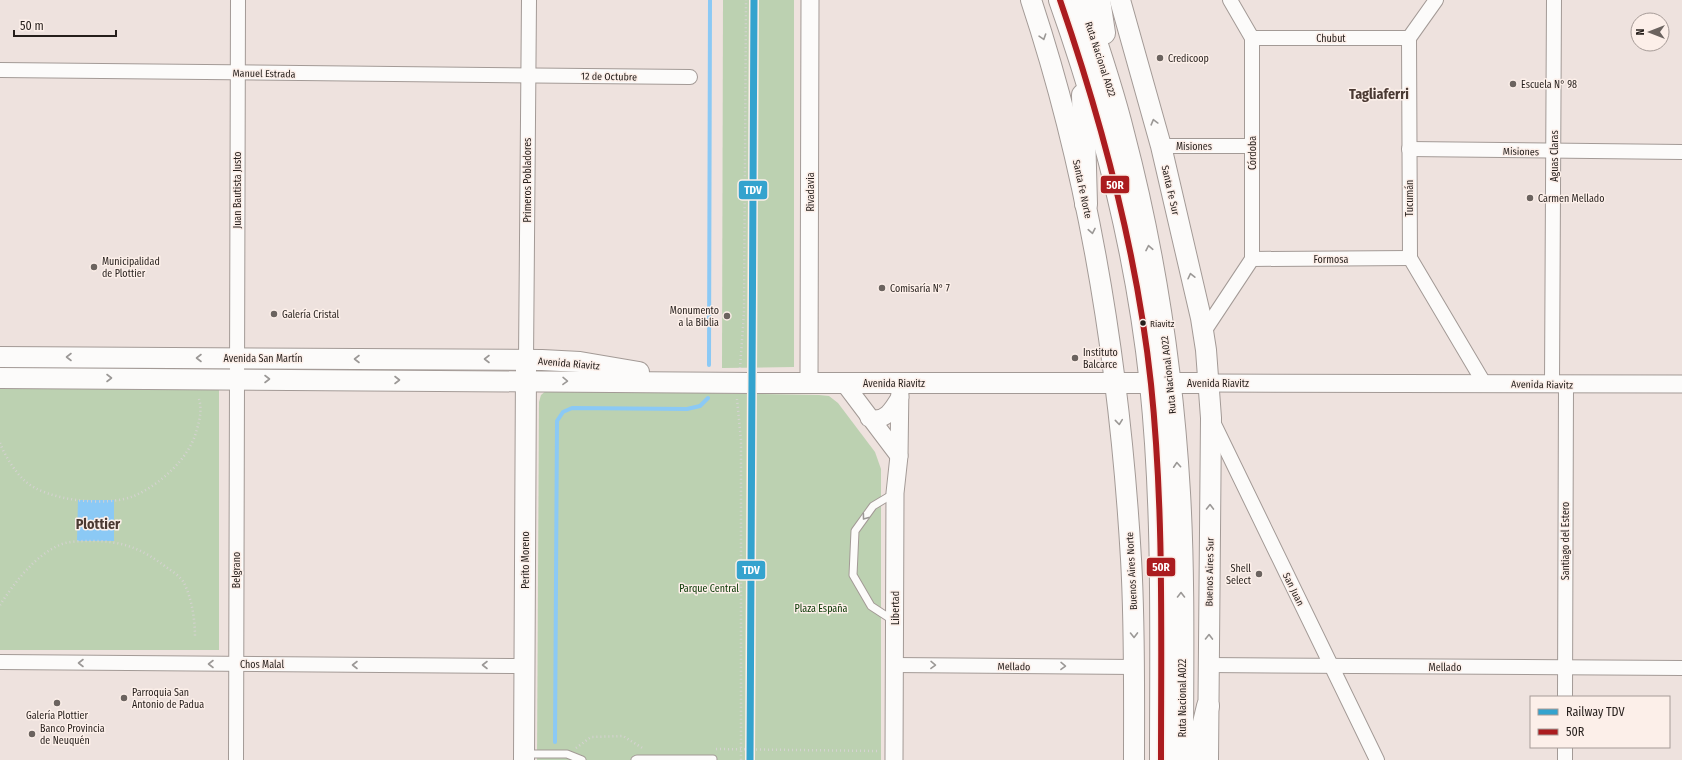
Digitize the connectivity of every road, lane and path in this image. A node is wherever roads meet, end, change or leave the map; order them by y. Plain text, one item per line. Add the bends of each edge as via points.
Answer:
1 (238, 0) edge
2 (529, 0) edge
3 (810, 0) edge
4 (1031, 0) edge
5 (1060, 0) edge
6 (1082, 0) edge
7 (1099, 0) edge
8 (1120, 0) edge
9 (1230, 0) edge
10 (1436, 0) edge
11 (1554, 0) edge
12 (1252, 38) junction
13 (1409, 38) junction
14 (1082, 62) junction
15 (0, 70) edge
16 (237, 72) junction
17 (528, 75) junction
18 (690, 77) dead end
19 (1110, 84) junction
20 (1161, 146) junction
21 (1252, 146) junction
22 (1409, 149) junction
23 (1554, 152) junction
24 (1682, 152) edge
25 (1086, 204) junction
26 (1410, 258) junction
27 (1252, 259) junction
28 (1197, 304) junction
29 (1222, 304) junction
30 (1204, 333) junction
31 (0, 357) edge
32 (236, 358) junction
33 (526, 360) junction
34 (0, 378) edge
35 (236, 379) junction
36 (526, 380) junction
37 (707, 383) junction
38 (809, 383) junction
39 (844, 383) junction
40 (1115, 383) junction
41 (1160, 383) junction
42 (1210, 383) junction
43 (1484, 383) junction
44 (1559, 384) junction
45 (1682, 384) edge
46 (900, 390) junction
47 (199, 399) dead end
48 (869, 418) junction
49 (1211, 418) junction
50 (0, 443) edge
51 (899, 456) junction
52 (895, 493) junction
53 (0, 606) edge
54 (895, 621) junction
55 (195, 637) dead end
56 (0, 662) edge
57 (236, 664) junction
58 (894, 665) junction
59 (1208, 665) junction
60 (524, 666) junction
61 (1331, 666) junction
62 (1134, 667) junction
63 (1565, 668) junction
64 (1682, 668) edge
65 (1565, 696) edge
66 (1208, 706) junction
67 (1565, 748) edge
68 (652, 749) dead end
69 (711, 749) dead end
70 (567, 754) junction
71 (894, 755) edge
72 (524, 757) edge
73 (713, 759) edge
74 (236, 760) edge
75 (582, 760) edge
76 (635, 760) edge
77 (1134, 760) edge
78 (1161, 760) edge
79 (1182, 760) edge
80 (1195, 760) edge
81 (1208, 760) edge
82 (1377, 760) edge
83 (1565, 760) edge

1 - 16 street, Juan Bautista Justo
2 - 17 street, Primeros Pobladores
3 - 38 street, Rivadavia
4 -> 25 main road, Santa Fe Norte via 1063,105
5 - 14 highway, Ruta Nacional A022
6 - 19 highway, Ruta Nacional A022
7 - 19 highway
20 -> 8 main road, Santa Fe Sur
9 - 12 street
10 - 13 street
11 - 23 street, Aguas Claras
12 - 13 street, Chubut
12 - 21 street, Córdoba
13 - 22 street, Tucumán
14 - 25 highway
14 - 41 highway, Ruta Nacional A022 via 1120,204 1138,296
15 - 16 street, Manuel Estrada
16 - 17 street, Manuel Estrada
16 - 32 street, Juan Bautista Justo
17 - 18 street, 12 de Octubre
17 - 33 street, Primeros Pobladores
41 -> 19 highway, Ruta Nacional A022 via 1160,306 1133,172
20 - 21 street, Misiones
28 -> 20 main road, Santa Fe Sur
21 - 27 street, Córdoba
22 - 23 street, Misiones
22 - 26 street, Tucumán
23 - 24 street, Misiones
23 - 44 street, Aguas Claras
25 -> 40 main road, Santa Fe Norte via 1104,296
26 - 27 street, Formosa
26 - 43 street
27 - 29 street
28 - 29 street via 1207,308
28 - 30 main road, Santa Fe Sur
29 - 30 street
30 - 42 main road, Santa Fe Sur
32 -> 31 main road, Avenida San Martín
33 -> 32 main road, Avenida San Martín
32 - 35 street, Juan Bautista Justo
33 - 36 main road, Perito Moreno
33 - 37 main road, Avenida Riavitz via 580,362
34 -> 35 main road
35 -> 36 main road
35 - 57 street, Belgrano
36 -> 37 main road, Avenida Riavitz
36 - 60 main road, Perito Moreno
37 - 38 main road, Avenida Riavitz
38 - 39 main road, Avenida Riavitz
39 - 46 main road, Avenida Riavitz
39 - 48 street
40 - 41 main road, Avenida Riavitz
40 - 46 main road, Avenida Riavitz
40 -> 62 main road, Buenos Aires Norte via 1131,559
41 - 42 main road, Avenida Riavitz
41 - 78 highway, Ruta Nacional A022
79 -> 41 highway, Ruta Nacional A022 via 1181,524 1177,462
42 - 43 street, Avenida Riavitz
42 - 49 main road, Buenos Aires Sur
43 - 44 street, Avenida Riavitz
44 - 45 street, Avenida Riavitz
44 - 63 street, Santiago del Estero
46 - 48 street via 886,416
46 - 51 street, Libertad
47 - 50 path via 200,419 195,438 186,453 159,481 134,496 111,501 57,498 26,482
48 - 51 street
59 -> 49 main road, Buenos Aires Sur
49 - 61 street, San Juan
51 - 52 street, Libertad
52 - 54 street, Libertad
52 -> 54 lane via 873,506 855,531 853,575 871,606
53 - 55 path via 14,586 47,553 64,543 114,541 154,558 183,582 195,625
54 - 58 street, Libertad
57 -> 56 street, Chos Malal
60 -> 57 street, Chos Malal
57 - 74 street, Belgrano
58 -> 62 street, Mellado
58 - 71 street, Libertad
59 - 61 street, Mellado
59 - 66 main road, Buenos Aires Sur
60 - 72 main road, Perito Moreno
61 - 63 street, Mellado
61 - 82 street, San Juan
62 - 77 main road, Buenos Aires Norte
63 - 64 street, Mellado
63 - 65 street, Santiago del Estero
66 - 80 highway
66 - 81 main road, Buenos Aires Sur
67 - 83 street
68 - 70 path via 644,749 623,736 591,737
69 - 71 path
70 - 72 lane
70 - 75 lane
73 - 76 lane

